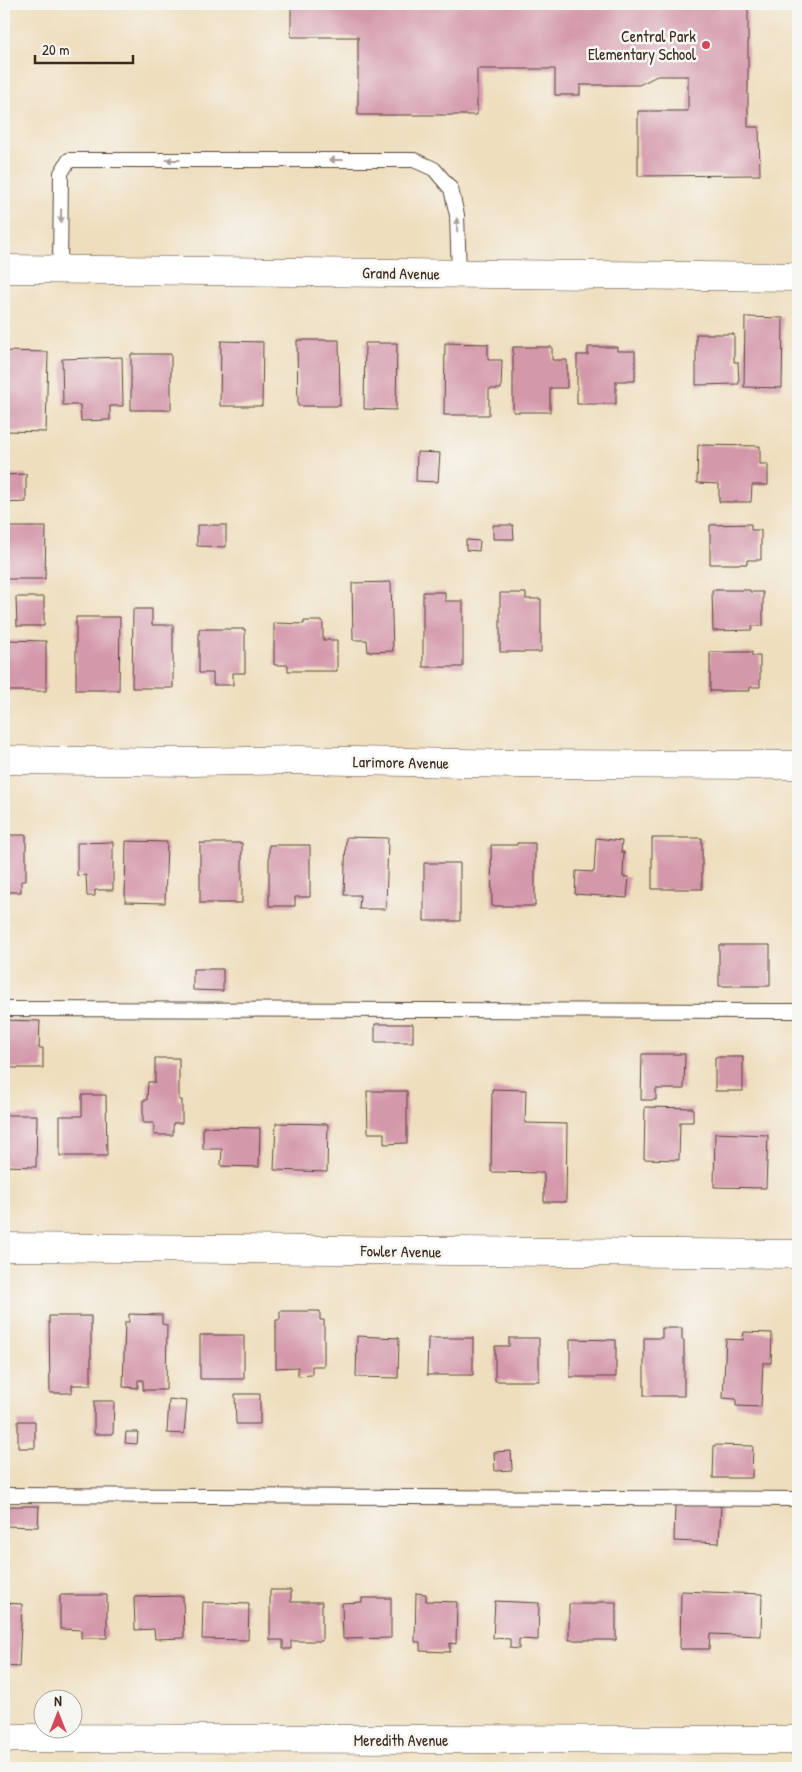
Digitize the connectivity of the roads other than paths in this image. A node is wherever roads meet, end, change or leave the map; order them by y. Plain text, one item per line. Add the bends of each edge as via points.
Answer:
1 (4, 269) edge
2 (60, 270) junction
3 (459, 274) junction
4 (798, 277) edge
5 (4, 760) edge
6 (798, 765) edge
7 (4, 1009) edge
8 (798, 1011) edge
9 (4, 1247) edge
10 (798, 1254) edge
11 (4, 1495) edge
12 (798, 1499) edge
13 (4, 1738) edge
14 (798, 1740) edge

1 - 2 street, Grand Avenue
2 - 3 street, Grand Avenue
3 -> 2 lane via 457,215 450,189 434,169 414,160 69,160 61,172
3 - 4 street, Grand Avenue
5 - 6 street, Larimore Avenue
7 - 8 lane
9 - 10 street, Fowler Avenue
11 - 12 lane
13 - 14 street, Meredith Avenue

